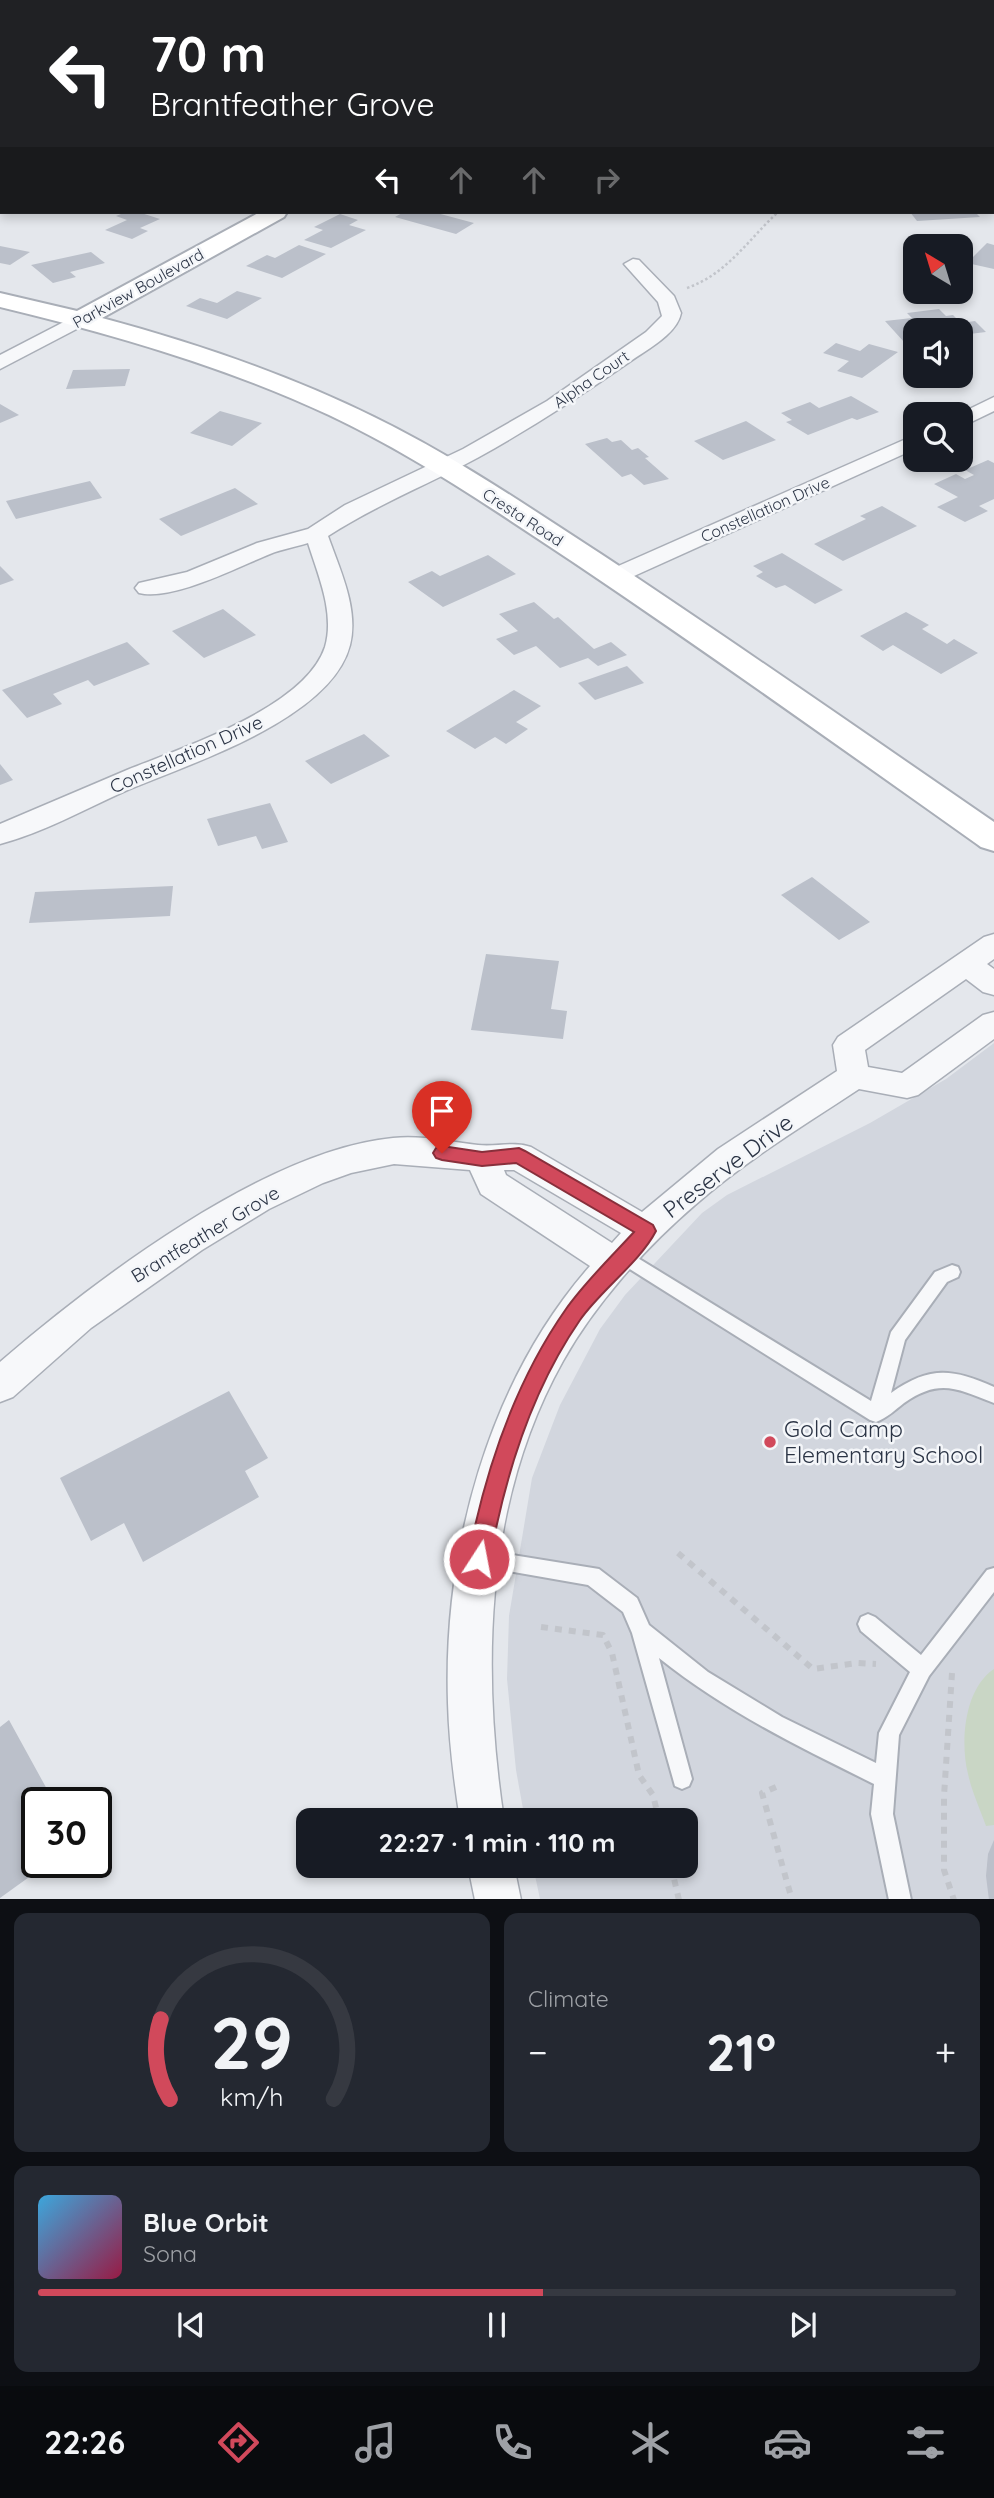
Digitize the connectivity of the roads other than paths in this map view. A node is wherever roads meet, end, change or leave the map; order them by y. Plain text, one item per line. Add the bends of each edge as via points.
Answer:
1 (272, 214) edge
2 (633, 264) dead end
3 (0, 300) edge
4 (83, 318) junction
5 (0, 363) edge
6 (994, 403) edge
7 (973, 414) edge
8 (903, 446) edge
9 (446, 467) junction
10 (316, 534) junction
11 (615, 576) junction
12 (147, 588) dead end
13 (0, 835) edge
14 (994, 839) edge
15 (994, 944) edge
16 (966, 964) junction
17 (994, 984) edge
18 (994, 1023) edge
19 (854, 1076) junction
20 (482, 1159) junction
21 (629, 1250) junction
22 (952, 1272) dead end
23 (0, 1385) edge
24 (994, 1395) edge
25 (876, 1413) junction
26 (479, 1559) junction
27 (994, 1577) edge
28 (868, 1624) dead end
29 (642, 1632) junction
30 (922, 1669) junction
31 (885, 1778) junction
32 (682, 1779) dead end
33 (480, 1808) edge
34 (494, 1878) edge
35 (498, 1899) edge
36 (900, 1899) edge

1 - 4 main road, Parkview Boulevard
2 - 9 street, Alpha Court via 672,313 665,326 544,411
3 - 4 main road, Cresta Road
4 - 5 street, Parkview Boulevard
4 - 9 main road, Cresta Road via 284,385
6 - 7 street
8 - 11 street, Constellation Drive
9 - 10 street via 353,510
9 - 11 main road, Cresta Road
10 - 12 street via 265,548 194,578
10 - 13 street, Constellation Drive via 340,631 327,669 311,688 231,736
11 - 14 main road, Cresta Road
15 - 16 street
16 - 17 street
16 - 19 street via 849,1045
18 - 19 street via 907,1086
19 - 21 street, Preserve Drive via 723,1164 662,1214
20 - 21 street via 493,1184
20 - 21 street, Brantfeather Grove via 519,1156
20 - 23 street, Brantfeather Grove via 394,1151 311,1173 257,1199 130,1279
21 - 25 lane
21 - 26 street, Preserve Drive via 574,1312 525,1398 489,1506
22 - 25 lane via 941,1277 897,1337
24 - 25 lane via 944,1377 918,1383
26 - 29 lane via 592,1576 630,1605
26 - 33 street, Preserve Drive via 470,1641 469,1714
27 - 30 lane
28 - 30 lane
29 - 31 lane via 701,1679 764,1717
29 - 32 lane
30 - 31 lane via 889,1733
31 - 36 lane via 882,1814
34 - 35 street

